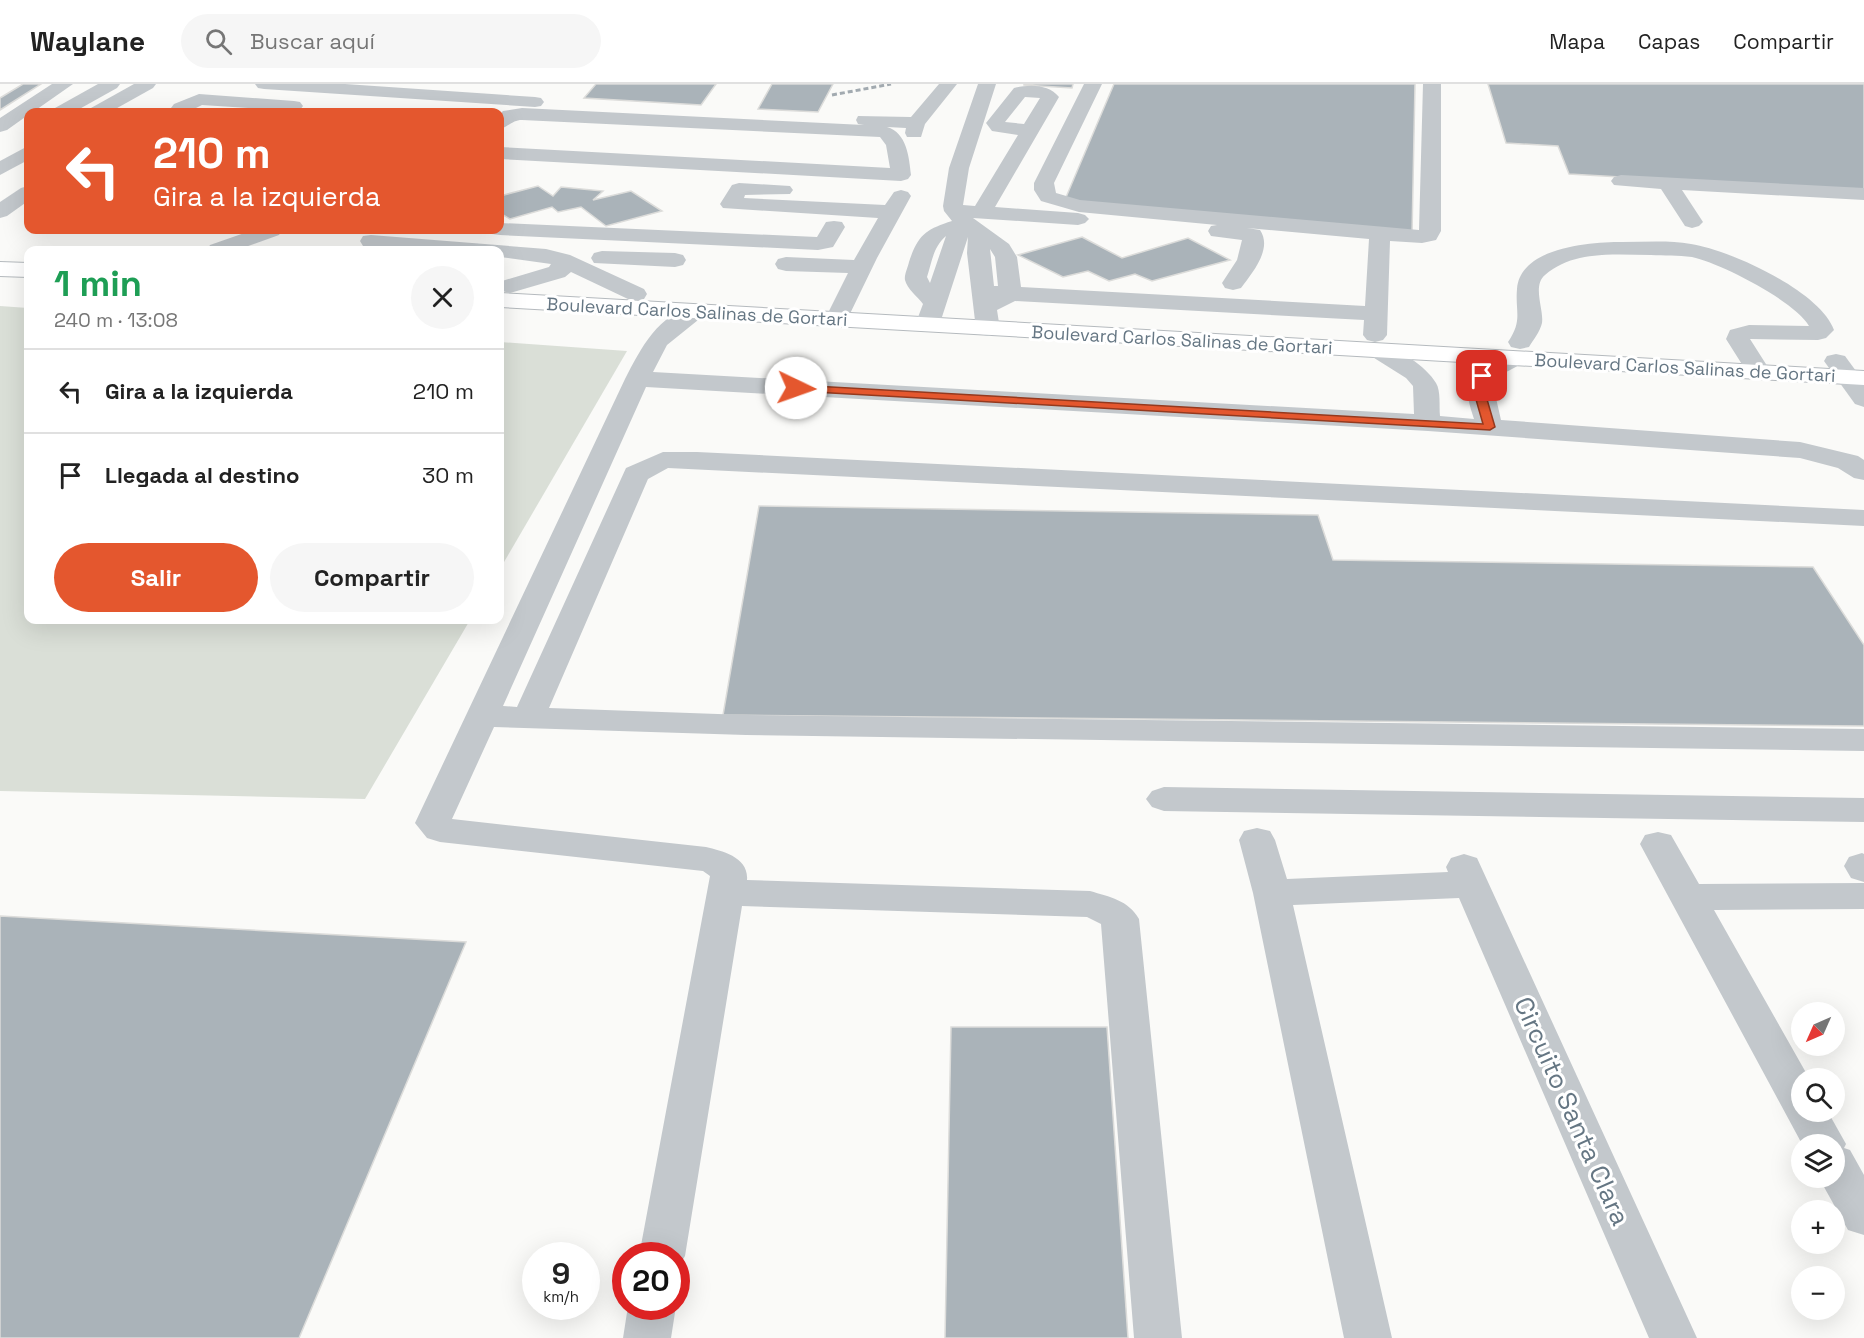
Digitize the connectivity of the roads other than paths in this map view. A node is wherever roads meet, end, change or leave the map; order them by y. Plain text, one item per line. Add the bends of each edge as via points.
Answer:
1 (64, 84) edge
2 (111, 84) edge
3 (147, 84) edge
4 (264, 84) edge
5 (948, 84) edge
6 (987, 84) edge
7 (1093, 84) edge
8 (1432, 84) edge
9 (452, 98) junction
10 (482, 106) edge
11 (316, 107) dead end
12 (27, 108) edge
13 (69, 108) edge
14 (105, 108) edge
15 (180, 108) edge
16 (441, 108) edge
17 (24, 110) edge
18 (504, 120) edge
19 (0, 126) edge
20 (1031, 131) dead end
21 (20, 140) edge
22 (504, 153) edge
23 (0, 169) edge
24 (1621, 181) dead end
25 (1667, 183) junction
26 (1864, 194) edge
27 (895, 202) junction
28 (966, 220) junction
29 (1692, 222) dead end
30 (504, 229) edge
31 (1259, 229) junction
32 (260, 234) edge
33 (1380, 234) junction
34 (372, 240) edge
35 (229, 246) edge
36 (443, 246) edge
37 (504, 251) edge
38 (0, 256) edge
39 (24, 257) edge
40 (602, 258) dead end
41 (562, 260) junction
42 (692, 261) dead end
43 (771, 263) dead end
44 (862, 267) junction
45 (980, 267) junction
46 (0, 269) edge
47 (24, 270) edge
48 (1233, 283) dead end
49 (504, 291) edge
50 (504, 291) edge
51 (504, 291) edge
52 (636, 294) junction
53 (1010, 294) junction
54 (936, 297) junction
55 (986, 310) junction
56 (696, 312) junction
57 (840, 312) junction
58 (1377, 334) junction
59 (1516, 351) junction
60 (1754, 364) junction
61 (1853, 370) edge
62 (637, 379) junction
63 (1864, 399) edge
64 (1428, 423) junction
65 (1490, 427) junction
66 (1864, 472) edge
67 (1864, 518) edge
68 (482, 716) junction
69 (529, 717) junction
70 (1864, 740) edge
71 (1164, 799) dead end
72 (1864, 810) edge
73 (1257, 840) dead end
74 (1658, 844) dead end
75 (1863, 877) edge
76 (726, 892) junction
77 (1272, 893) junction
78 (1687, 897) junction
79 (1791, 1084) edge
80 (1845, 1182) edge
81 (1864, 1216) edge
82 (664, 1242) edge
83 (650, 1320) edge
84 (647, 1338) edge
85 (1158, 1338) edge
86 (1368, 1338) edge
87 (1673, 1338) edge

1 - 12 street
2 - 13 street
3 - 14 street
4 - 9 street
5 - 10 street via 915,128
6 - 28 street via 959,168 953,201
7 - 31 street via 1044,183 1048,197 1079,206
8 - 33 street via 1430,231 1422,237
9 - 10 street
9 - 16 street
11 - 15 street via 199,99
17 - 19 street
18 - 27 street via 522,114 885,132 895,143
20 - 28 street
21 - 23 street
22 - 27 street
24 - 25 street
25 - 26 street
25 - 29 street
27 - 27 street via 744,188 737,190 730,204
27 - 30 street via 834,226 821,244
27 - 44 street
28 - 31 street
28 - 45 street via 980,240
28 - 53 street via 1000,246 1006,257
28 - 54 street
28 - 54 street via 929,239 916,277
31 - 33 street
31 - 48 street via 1252,256
32 - 35 street
33 - 58 street
34 - 36 street
37 - 41 street
38 - 39 main road
40 - 42 street
41 - 49 street via 562,269 557,272
41 - 52 street
43 - 44 street
44 - 57 street
45 - 54 street
45 - 55 street
46 - 47 main road
50 - 52 main road, Boulevard Carlos Salinas de Gortari
51 - 56 main road, Boulevard Carlos Salinas de Gortari
52 - 57 main road, Boulevard Carlos Salinas de Gortari
53 - 55 street
53 - 58 street
54 - 55 main road, Boulevard Carlos Salinas de Gortari
54 - 57 main road, Boulevard Carlos Salinas de Gortari
55 - 58 main road, Boulevard Carlos Salinas de Gortari
56 - 57 main road, Boulevard Carlos Salinas de Gortari
56 - 62 street via 657,341
58 - 59 main road, Boulevard Carlos Salinas de Gortari
58 - 64 street via 1425,384
59 - 60 main road, Boulevard Carlos Salinas de Gortari
59 - 60 street via 1530,323 1529,278 1545,264 1587,249 1681,249 1716,258 1757,276 1809,310 1821,324 1818,333 1742,333 1738,339
59 - 65 street via 1482,376 1478,389
60 - 61 main road, Boulevard Carlos Salinas de Gortari
61 - 63 street
62 - 64 street
62 - 68 street
64 - 65 street
65 - 66 street via 1800,450 1848,462
67 - 69 street via 663,460 636,474
68 - 69 street
68 - 76 street via 432,823 436,828 444,832 706,859 728,871
69 - 70 street via 746,725
71 - 72 street
73 - 77 street
74 - 78 street
75 - 78 street
76 - 82 street
76 - 85 street via 1090,904 1120,919
77 - 86 street
77 - 87 street, Circuito Santa Clara via 1468,875
78 - 79 street
80 - 81 street
83 - 84 street

